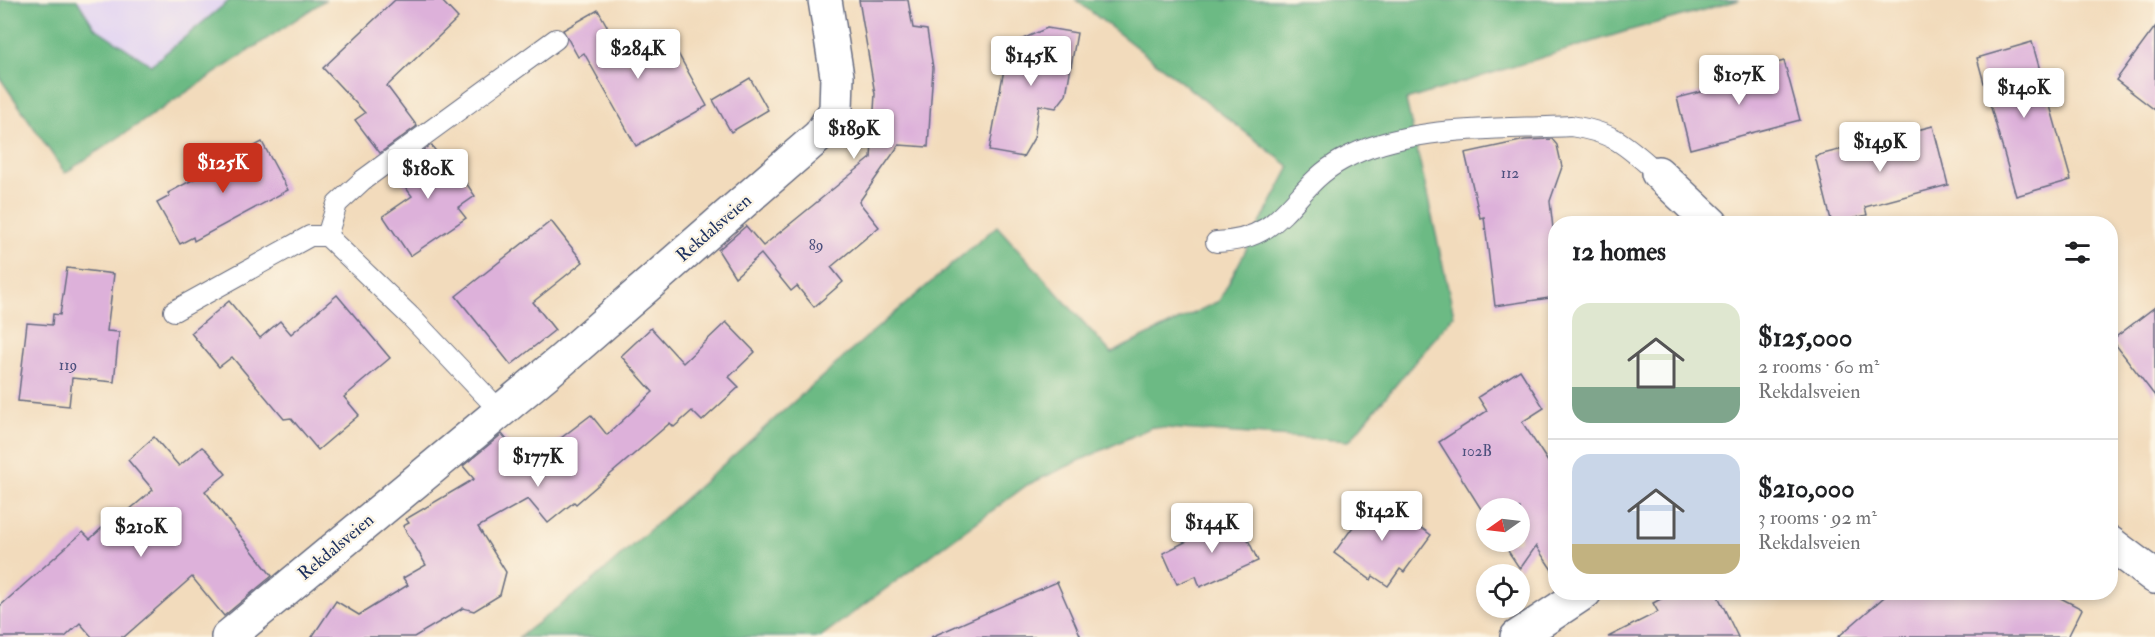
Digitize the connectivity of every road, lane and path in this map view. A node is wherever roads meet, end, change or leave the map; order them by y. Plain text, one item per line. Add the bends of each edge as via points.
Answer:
1 (825, 0) edge
2 (556, 39) dead end
3 (1658, 173) joint
4 (1704, 216) edge
5 (327, 236) junction
6 (1216, 242) dead end
7 (174, 311) dead end
8 (499, 410) junction
9 (2118, 549) edge
10 (2155, 577) edge
11 (1573, 600) edge
12 (228, 637) edge
13 (1517, 637) edge

1 - 8 street, Rekdalsveien via 837,76 836,110 820,135 561,361
2 - 5 lane via 363,180 337,204
3 - 4 street
3 - 6 lane via 1609,134 1592,129 1571,126 1435,134 1371,147 1342,159 1256,235 1240,241
5 - 7 lane via 310,236
5 - 8 lane
8 - 12 street, Rekdalsveien
9 - 10 street
11 - 13 street

